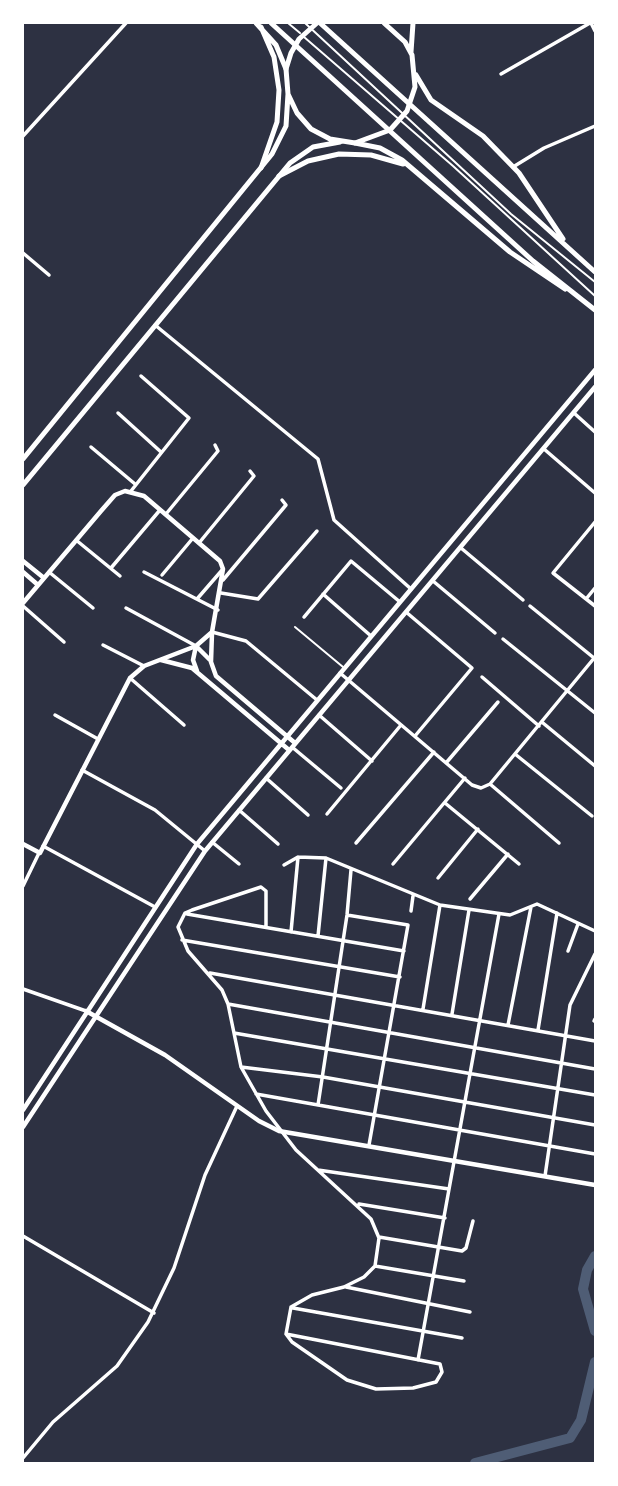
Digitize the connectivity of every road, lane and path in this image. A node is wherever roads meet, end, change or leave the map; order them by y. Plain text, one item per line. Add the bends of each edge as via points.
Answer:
1 (126, 23) edge
2 (271, 23) edge
3 (288, 23) edge
4 (305, 23) edge
5 (319, 23) edge
6 (384, 23) edge
7 (413, 23) edge
8 (590, 23) edge
9 (259, 25) edge
10 (595, 31) edge
11 (412, 55) junction
12 (286, 69) junction
13 (501, 74) dead end
14 (416, 75) junction
15 (288, 94) junction
16 (595, 126) edge
17 (23, 136) edge
18 (340, 142) junction
19 (355, 143) junction
20 (455, 164) junction
21 (513, 167) junction
22 (412, 168) junction
23 (261, 169) junction
24 (279, 176) junction
25 (566, 245) junction
26 (23, 253) edge
27 (595, 272) edge
28 (49, 275) dead end
29 (595, 282) edge
30 (595, 296) edge
31 (586, 302) junction
32 (595, 310) edge
33 (155, 325) junction
34 (595, 370) edge
35 (141, 376) dead end
36 (595, 387) edge
37 (118, 413) dead end
38 (574, 413) junction
39 (595, 432) edge
40 (215, 445) dead end
41 (91, 447) dead end
42 (544, 449) junction
43 (162, 452) junction
44 (23, 459) edge
45 (250, 471) dead end
46 (23, 485) edge
47 (135, 485) junction
48 (131, 491) junction
49 (595, 493) edge
50 (282, 500) dead end
51 (160, 510) junction
52 (165, 514) junction
53 (595, 522) edge
54 (317, 531) dead end
55 (193, 538) junction
56 (76, 540) junction
57 (199, 542) junction
58 (461, 548) junction
59 (23, 561) edge
60 (111, 569) junction
61 (223, 569) junction
62 (23, 572) edge
63 (49, 572) junction
64 (144, 572) dead end
65 (162, 575) dead end
66 (120, 576) dead end
67 (44, 578) junction
68 (223, 580) junction
69 (433, 581) junction
70 (38, 584) junction
71 (595, 588) edge
72 (411, 589) junction
73 (221, 593) junction
74 (323, 594) junction
75 (197, 599) junction
76 (586, 599) junction
77 (523, 600) dead end
78 (401, 601) junction
79 (23, 604) edge
80 (530, 606) dead end
81 (595, 606) edge
82 (411, 607) junction
83 (93, 608) dead end
84 (126, 608) dead end
85 (218, 610) junction
86 (407, 612) junction
87 (304, 617) dead end
88 (295, 628) dead end
89 (212, 632) junction
90 (495, 633) dead end
91 (371, 636) junction
92 (503, 639) dead end
93 (64, 642) dead end
94 (103, 645) dead end
95 (196, 646) junction
96 (595, 658) edge
97 (160, 660) junction
98 (211, 663) junction
99 (144, 666) junction
100 (342, 670) junction
101 (198, 673) junction
102 (482, 677) dead end
103 (130, 678) junction
104 (349, 680) junction
105 (568, 691) junction
106 (317, 700) junction
107 (498, 702) dead end
108 (595, 713) edge
109 (55, 715) dead end
110 (319, 715) junction
111 (541, 724) junction
112 (184, 725) dead end
113 (401, 725) junction
114 (287, 736) junction
115 (415, 736) junction
116 (98, 739) junction
117 (281, 743) junction
118 (292, 746) junction
119 (434, 752) junction
120 (516, 754) junction
121 (372, 761) junction
122 (446, 763) junction
123 (595, 766) edge
124 (82, 771) junction
125 (265, 778) junction
126 (465, 779) junction
127 (490, 784) junction
128 (341, 788) dead end
129 (445, 803) junction
130 (239, 810) junction
131 (327, 814) dead end
132 (308, 815) dead end
133 (592, 816) dead end
134 (478, 830) junction
135 (212, 842) junction
136 (559, 843) dead end
137 (23, 844) edge
138 (197, 844) junction
139 (278, 844) dead end
140 (356, 844) dead end
141 (43, 846) junction
142 (205, 851) junction
143 (40, 853) junction
144 (508, 854) junction
145 (298, 857) junction
146 (326, 858) junction
147 (519, 863) dead end
148 (239, 864) dead end
149 (393, 864) dead end
150 (284, 865) dead end
151 (351, 870) junction
152 (438, 878) dead end
153 (23, 886) edge
154 (413, 896) junction
155 (470, 899) dead end
156 (440, 905) junction
157 (155, 907) junction
158 (531, 907) junction
159 (469, 910) junction
160 (411, 911) dead end
161 (557, 913) junction
162 (185, 914) junction
163 (499, 914) junction
164 (347, 915) junction
165 (578, 924) junction
166 (266, 927) junction
167 (291, 932) junction
168 (595, 932) edge
169 (318, 936) junction
170 (182, 940) junction
171 (344, 940) junction
172 (404, 951) junction
173 (568, 951) dead end
174 (595, 954) edge
175 (340, 967) junction
176 (208, 973) junction
177 (400, 977) junction
178 (23, 989) edge
179 (335, 994) junction
180 (228, 1004) junction
181 (395, 1004) junction
182 (423, 1009) junction
183 (86, 1011) junction
184 (452, 1014) junction
185 (95, 1016) junction
186 (331, 1021) junction
187 (479, 1021) junction
188 (508, 1026) junction
189 (538, 1030) junction
190 (391, 1031) junction
191 (234, 1033) junction
192 (565, 1036) junction
193 (595, 1041) edge
194 (475, 1048) junction
195 (326, 1051) junction
196 (384, 1061) junction
197 (560, 1063) junction
198 (241, 1067) junction
199 (595, 1069) edge
200 (470, 1075) junction
201 (323, 1077) junction
202 (379, 1088) junction
203 (556, 1089) junction
204 (256, 1094) junction
205 (595, 1095) edge
206 (466, 1103) junction
207 (318, 1105) junction
208 (237, 1106) junction
209 (23, 1110) edge
210 (375, 1117) junction
211 (552, 1119) junction
212 (595, 1125) edge
213 (23, 1127) edge
214 (279, 1131) junction
215 (460, 1132) junction
216 (369, 1145) junction
217 (548, 1147) junction
218 (595, 1154) edge
219 (455, 1161) junction
220 (316, 1170) junction
221 (545, 1176) junction
222 (595, 1185) edge
223 (450, 1190) junction
224 (357, 1204) junction
225 (445, 1219) junction
226 (473, 1221) dead end
227 (23, 1236) edge
228 (379, 1237) junction
229 (440, 1247) junction
230 (375, 1266) junction
231 (434, 1276) junction
232 (464, 1281) dead end
233 (344, 1287) junction
234 (429, 1305) junction
235 (291, 1307) junction
236 (470, 1312) dead end
237 (154, 1313) junction
238 (423, 1331) junction
239 (286, 1334) junction
240 (462, 1338) dead end
241 (418, 1360) junction
242 (23, 1458) edge

1 - 17 street
2 - 31 main road via 533,261
3 - 20 lane
4 - 20 lane
5 - 12 main road via 299,39
5 - 25 main road
6 - 11 main road
7 - 11 main road
8 - 10 street
8 - 13 street
9 - 12 main road via 280,50
9 - 23 main road via 274,57 279,90 276,130
11 - 14 main road
12 - 15 main road
14 - 19 main road via 412,100 399,121 379,136
14 - 21 main road via 431,100 482,135
15 - 18 main road via 311,129
15 - 23 main road via 282,137
16 - 21 street
18 - 19 main road
18 - 24 main road via 301,153
19 - 22 main road via 389,152
20 - 29 lane
20 - 30 lane
21 - 25 main road
22 - 24 main road via 372,155 339,154 308,161
22 - 31 main road via 517,258
23 - 44 main road
24 - 33 main road
25 - 27 main road
26 - 28 street
31 - 32 main road
33 - 46 main road
33 - 72 street via 318,459 334,520
34 - 72 street
35 - 43 street via 188,416
36 - 38 street
37 - 43 street
38 - 39 street
38 - 42 street
40 - 52 street via 218,452
41 - 47 street
42 - 49 street
42 - 58 street
43 - 47 street
45 - 57 street via 254,476
47 - 48 street
48 - 51 street
48 - 56 street via 115,495
50 - 68 street via 286,505
51 - 52 street
51 - 60 street
52 - 55 street
53 - 76 street via 553,573
54 - 73 street via 258,599
55 - 57 street
55 - 65 street
56 - 60 street
56 - 63 street
57 - 61 street
58 - 69 street
58 - 77 street
59 - 67 street
60 - 66 street
61 - 68 street
61 - 75 street
62 - 70 street
63 - 67 street
63 - 83 street
64 - 75 street
67 - 70 street
68 - 73 street
69 - 82 street
69 - 90 street
70 - 79 street
71 - 76 street
72 - 78 street
73 - 85 street
74 - 78 street via 351,561
74 - 87 street
74 - 91 street
75 - 85 street
76 - 81 street
78 - 82 street
78 - 91 street
79 - 93 street
80 - 96 street
82 - 86 street
84 - 95 street
85 - 89 street
86 - 104 street
86 - 115 street via 472,668
88 - 100 lane
89 - 95 street
89 - 98 street
89 - 106 street via 246,641
91 - 100 street
92 - 105 street
94 - 99 street
95 - 97 street
95 - 98 street
95 - 101 street via 193,660
96 - 105 street
97 - 99 street
97 - 101 street via 181,663
98 - 114 street via 219,680
99 - 103 street
100 - 104 street
100 - 106 street
101 - 117 street
102 - 111 street
103 - 112 street
103 - 116 street
104 - 110 street
104 - 113 street
105 - 108 street
105 - 111 street
106 - 114 street
107 - 122 street
109 - 116 street
110 - 118 street
110 - 121 street
111 - 120 street
111 - 123 street
113 - 115 street
113 - 121 street
114 - 117 street
114 - 118 street
115 - 119 street
116 - 124 street
117 - 118 street
117 - 138 street
118 - 125 street
118 - 128 street
119 - 122 street
119 - 140 street
120 - 127 street
120 - 133 street
121 - 131 street
122 - 126 street
124 - 138 street via 155,810
124 - 141 street
125 - 130 street
125 - 132 street
126 - 127 street via 481,788
126 - 129 street
127 - 136 street
129 - 134 street
129 - 149 street
130 - 135 street
130 - 139 street
134 - 144 street
134 - 152 street
135 - 142 street
135 - 148 street
137 - 143 street
138 - 142 street
138 - 157 street
141 - 143 street
141 - 157 street
142 - 185 street
143 - 153 street
144 - 147 street
144 - 155 street
145 - 146 street
145 - 150 street
145 - 167 street
146 - 151 street
146 - 169 street
151 - 154 street
151 - 164 street
154 - 156 street
154 - 160 street
156 - 159 street
156 - 182 street
157 - 183 street
158 - 161 street via 542,905
158 - 163 street via 514,915
158 - 188 street
159 - 163 street
159 - 184 street
161 - 165 street
161 - 189 street
162 - 166 street
162 - 166 street via 261,887 266,891
162 - 170 street via 178,927
163 - 187 street
164 - 171 street
164 - 172 street via 408,925
165 - 168 street
165 - 173 street
166 - 167 street
167 - 169 street
169 - 171 street
170 - 175 street
170 - 176 street
171 - 172 street
171 - 175 street
172 - 177 street
174 - 192 street via 572,1000
175 - 177 street
175 - 179 street
176 - 179 street
176 - 180 street
177 - 181 street
178 - 183 street
179 - 181 street
179 - 186 street
180 - 186 street
180 - 191 street
181 - 182 street
181 - 190 street
182 - 184 street
183 - 185 street
183 - 209 street
184 - 187 street
185 - 208 street via 174,1061
185 - 213 street
186 - 190 street
186 - 195 street
187 - 188 street
187 - 194 street
188 - 189 street
189 - 192 street
190 - 194 street
190 - 196 street
191 - 195 street
191 - 198 street
192 - 193 street
192 - 197 street
194 - 197 street
194 - 200 street
195 - 196 street
195 - 201 street
196 - 200 street
196 - 202 street
197 - 199 street
197 - 203 street
198 - 201 street
198 - 204 street
200 - 203 street
200 - 206 street
201 - 202 street
201 - 207 street
202 - 206 street
202 - 210 street
203 - 205 street
203 - 211 street
204 - 207 street
204 - 214 street
206 - 211 street
206 - 215 street
207 - 210 street
208 - 214 street
208 - 237 street via 205,1175
210 - 215 street
210 - 216 street
211 - 212 street
211 - 217 street
214 - 216 street
214 - 220 street
215 - 217 street
215 - 219 street
216 - 219 street
217 - 218 street
217 - 221 street
219 - 221 street
219 - 223 street
220 - 223 street
220 - 224 street
221 - 222 street
223 - 225 street
224 - 225 street
224 - 228 street
225 - 229 street
226 - 229 street via 466,1248
227 - 237 street
228 - 229 street
228 - 230 street
229 - 231 street
230 - 231 street
230 - 233 street via 364,1278
231 - 232 street
231 - 234 street
233 - 234 street
233 - 235 street via 312,1295
234 - 236 street
234 - 238 street
235 - 238 street
235 - 239 street
237 - 242 street via 117,1366 53,1422
238 - 240 street
238 - 241 street
239 - 241 street
239 - 241 street via 304,1353 347,1380 376,1389 413,1388 433,1383 442,1375 440,1364

